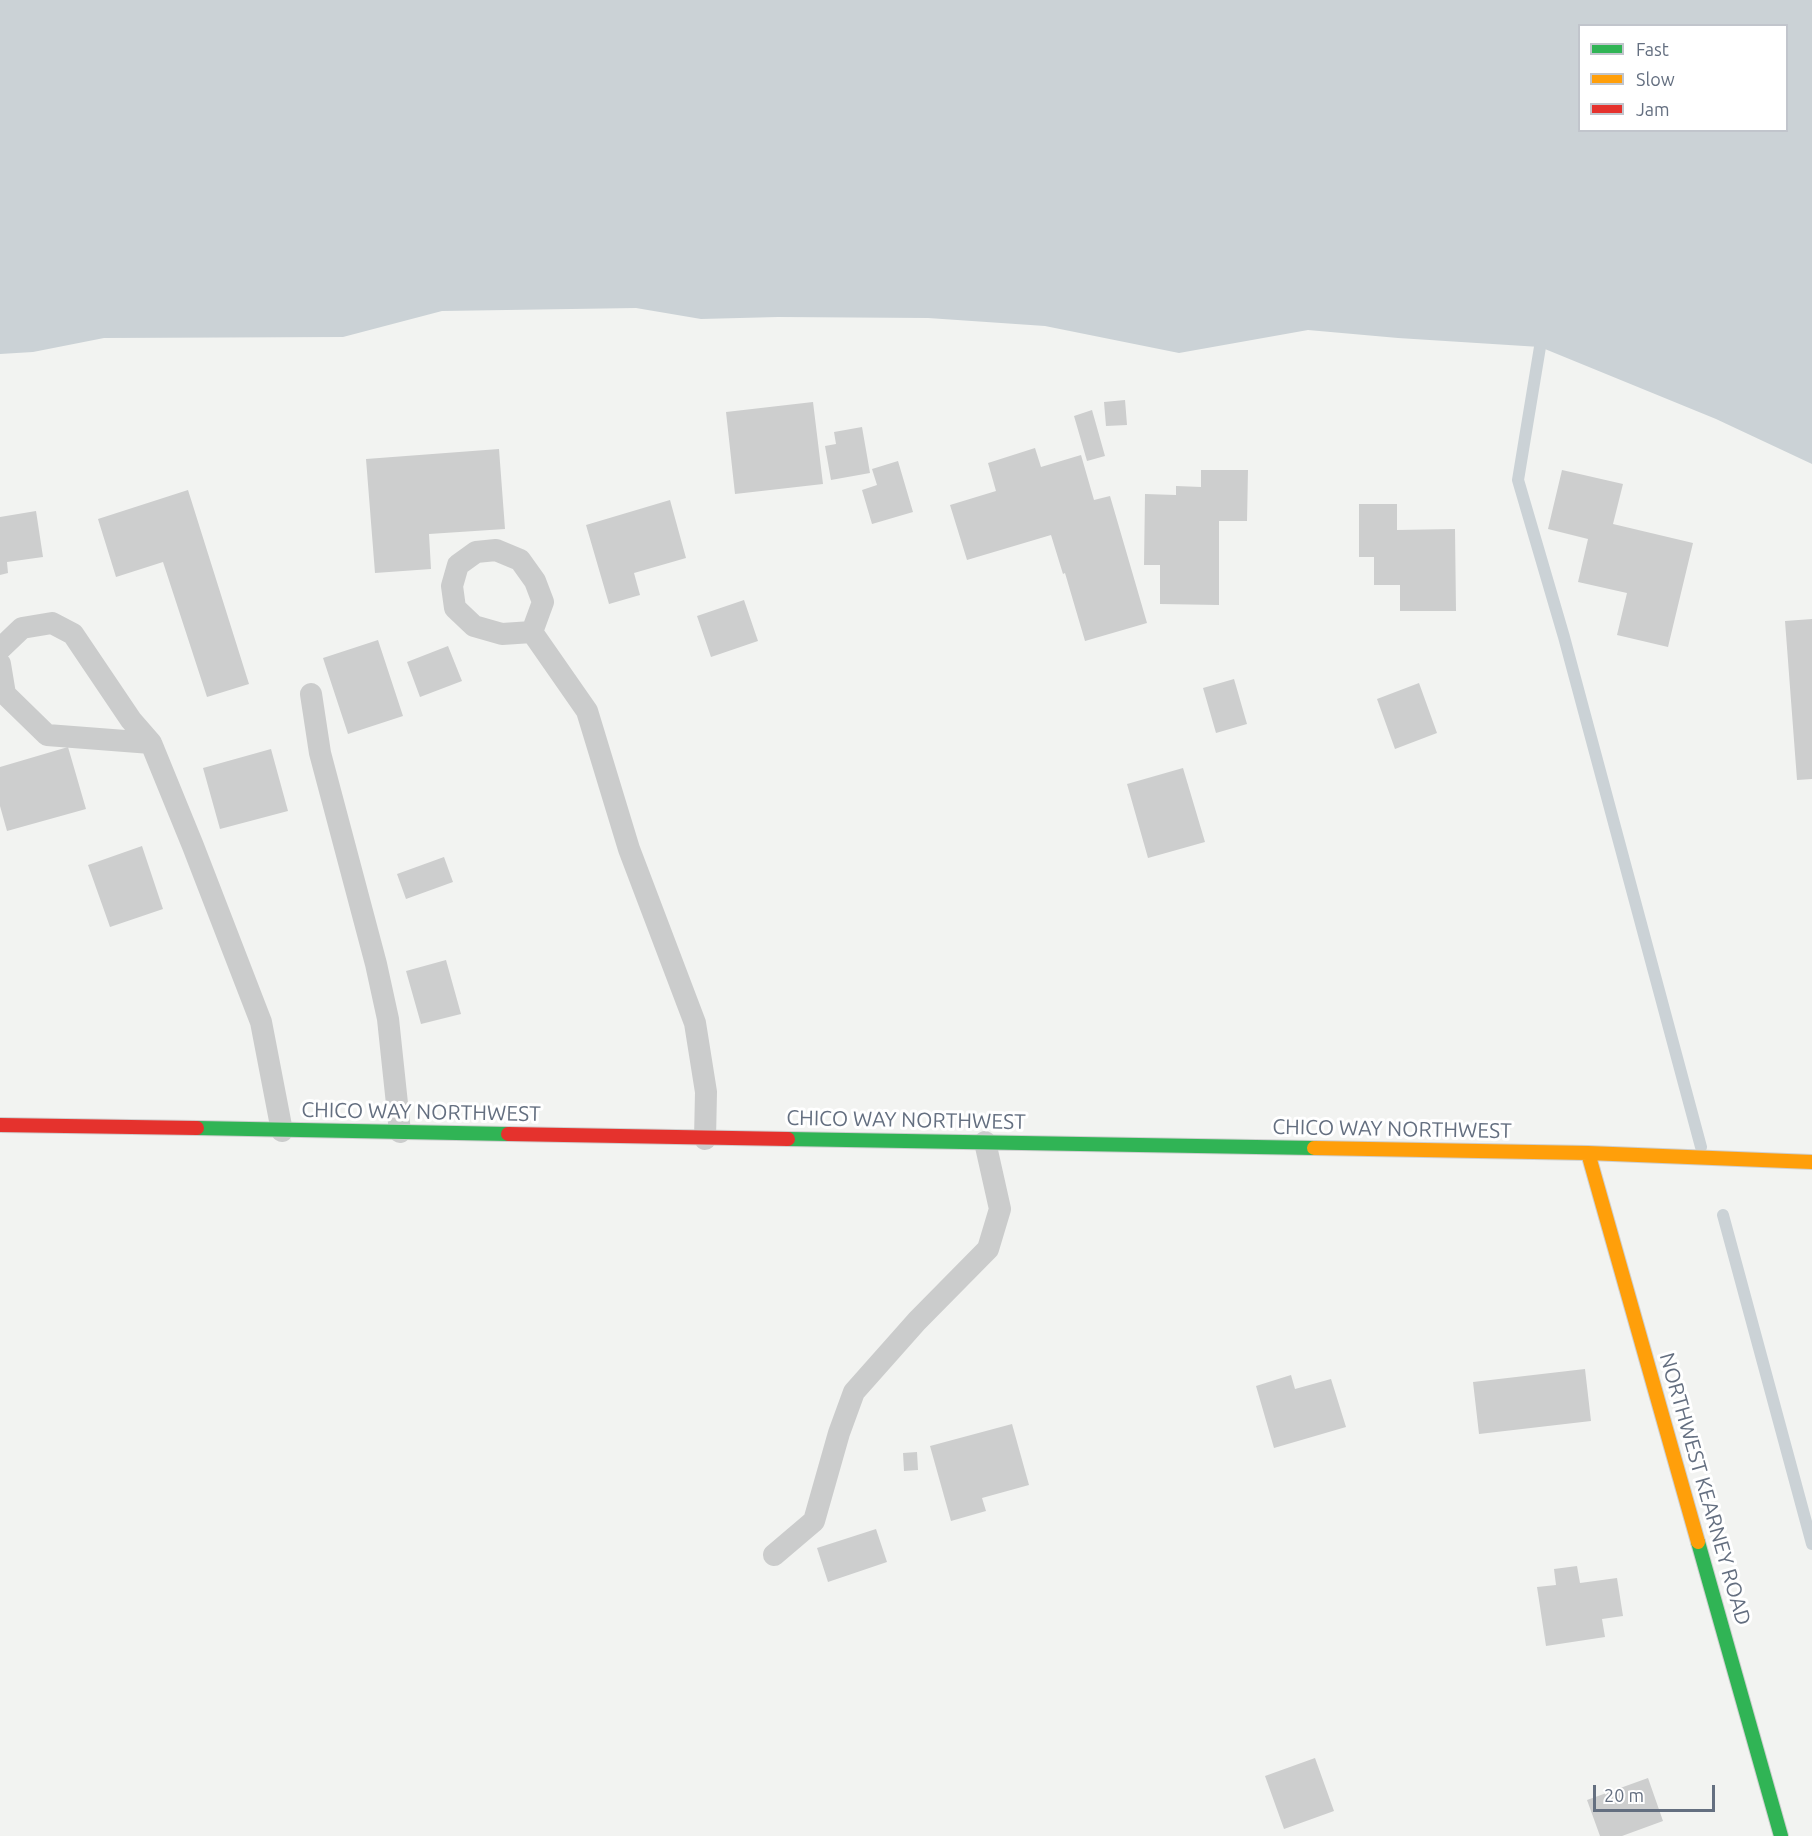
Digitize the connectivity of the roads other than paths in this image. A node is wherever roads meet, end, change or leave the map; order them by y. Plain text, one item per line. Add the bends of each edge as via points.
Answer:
1 (532, 632) dead end
2 (0, 649) edge
3 (0, 664) edge
4 (311, 694) dead end
5 (151, 743) junction
6 (0, 1125) edge
7 (282, 1131) junction
8 (400, 1132) junction
9 (705, 1139) junction
10 (985, 1142) junction
11 (1588, 1153) junction
12 (1812, 1161) edge
13 (774, 1555) dead end
14 (1781, 1836) edge

1 - 9 lane via 587,711 629,849 695,1023 706,1092
2 - 5 lane via 22,628 52,623 73,634
3 - 5 lane via 5,694 47,735
4 - 8 lane via 320,753 388,1019
5 - 7 lane via 261,1022
6 - 7 main road, CHICO WAY NORTHWEST
7 - 8 main road, CHICO WAY NORTHWEST
8 - 9 main road, CHICO WAY NORTHWEST
9 - 10 main road, CHICO WAY NORTHWEST
10 - 11 main road, CHICO WAY NORTHWEST
10 - 13 lane via 1000,1209 988,1249 854,1392 814,1521
11 - 12 main road, CHICO WAY NORTHWEST
11 - 14 main road, NORTHWEST KEARNEY ROAD

